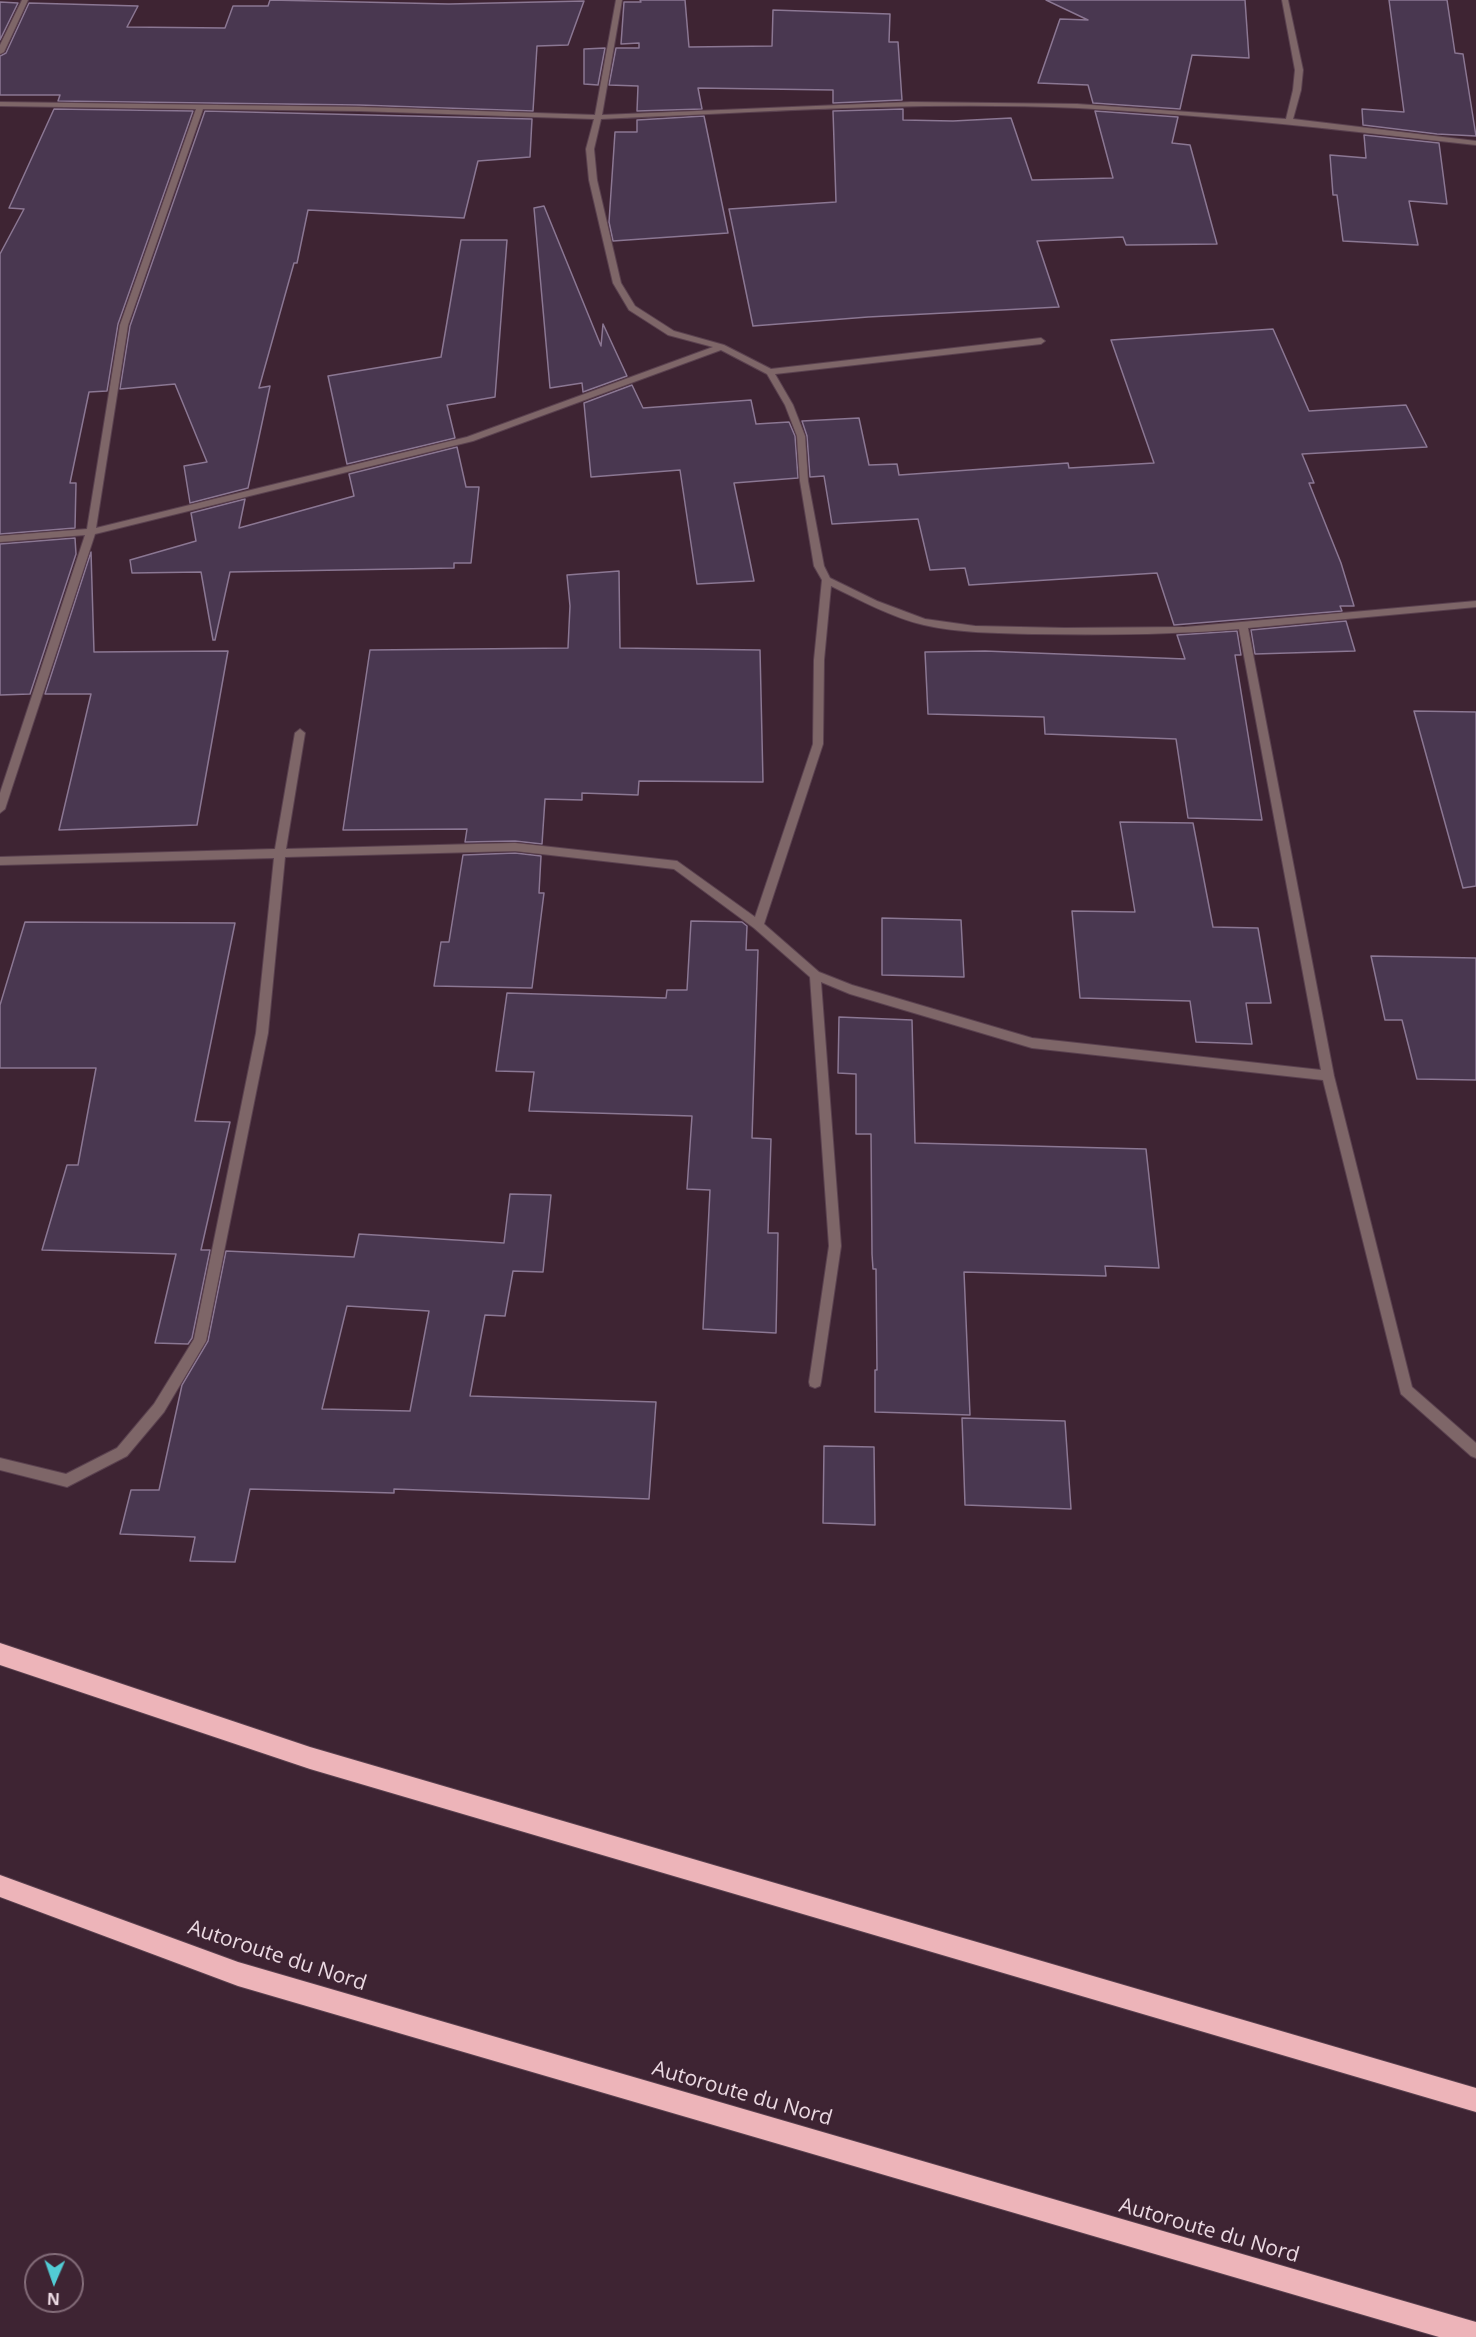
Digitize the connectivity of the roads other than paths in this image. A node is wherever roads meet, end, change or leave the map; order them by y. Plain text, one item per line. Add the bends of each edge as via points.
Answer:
1 (25, 0) edge
2 (1285, 0) edge
3 (616, 1) edge
4 (0, 52) edge
5 (0, 104) edge
6 (200, 107) junction
7 (598, 117) junction
8 (1289, 120) junction
9 (1476, 143) edge
10 (1041, 341) dead end
11 (721, 347) junction
12 (770, 372) junction
13 (91, 532) junction
14 (0, 539) edge
15 (827, 580) junction
16 (1476, 604) edge
17 (1243, 626) junction
18 (300, 733) dead end
19 (0, 809) edge
20 (280, 854) junction
21 (0, 861) edge
22 (758, 925) junction
23 (815, 975) junction
24 (1328, 1076) junction
25 (815, 1382) dead end
26 (1476, 1452) edge
27 (0, 1464) edge
28 (0, 1654) edge
29 (0, 1886) edge
30 (1476, 2100) edge
31 (1476, 2335) edge

1 - 4 street
2 - 8 street via 1299,70
3 - 7 street
5 - 6 street
6 - 7 street
6 - 13 street via 124,326
7 - 8 street via 912,104 1077,106
7 - 11 street via 590,149 593,180 616,283 632,308 671,333
8 - 9 street
10 - 12 street
11 - 12 street
11 - 13 street via 470,439
12 - 15 street via 801,436 804,481 819,566
13 - 14 street
13 - 19 street
15 - 17 street via 924,622 975,629 1185,630
15 - 22 street via 819,660 818,744
16 - 17 street
17 - 24 street
18 - 20 street
20 - 21 street
20 - 22 street via 515,847 677,866
20 - 27 street via 262,1033 200,1341 159,1408 122,1452 67,1481
22 - 23 street
23 - 24 street via 1032,1043
23 - 25 street via 835,1246
24 - 26 street via 1406,1390
28 - 30 highway via 321,1761
29 - 31 highway, Autoroute du Nord via 238,1974

